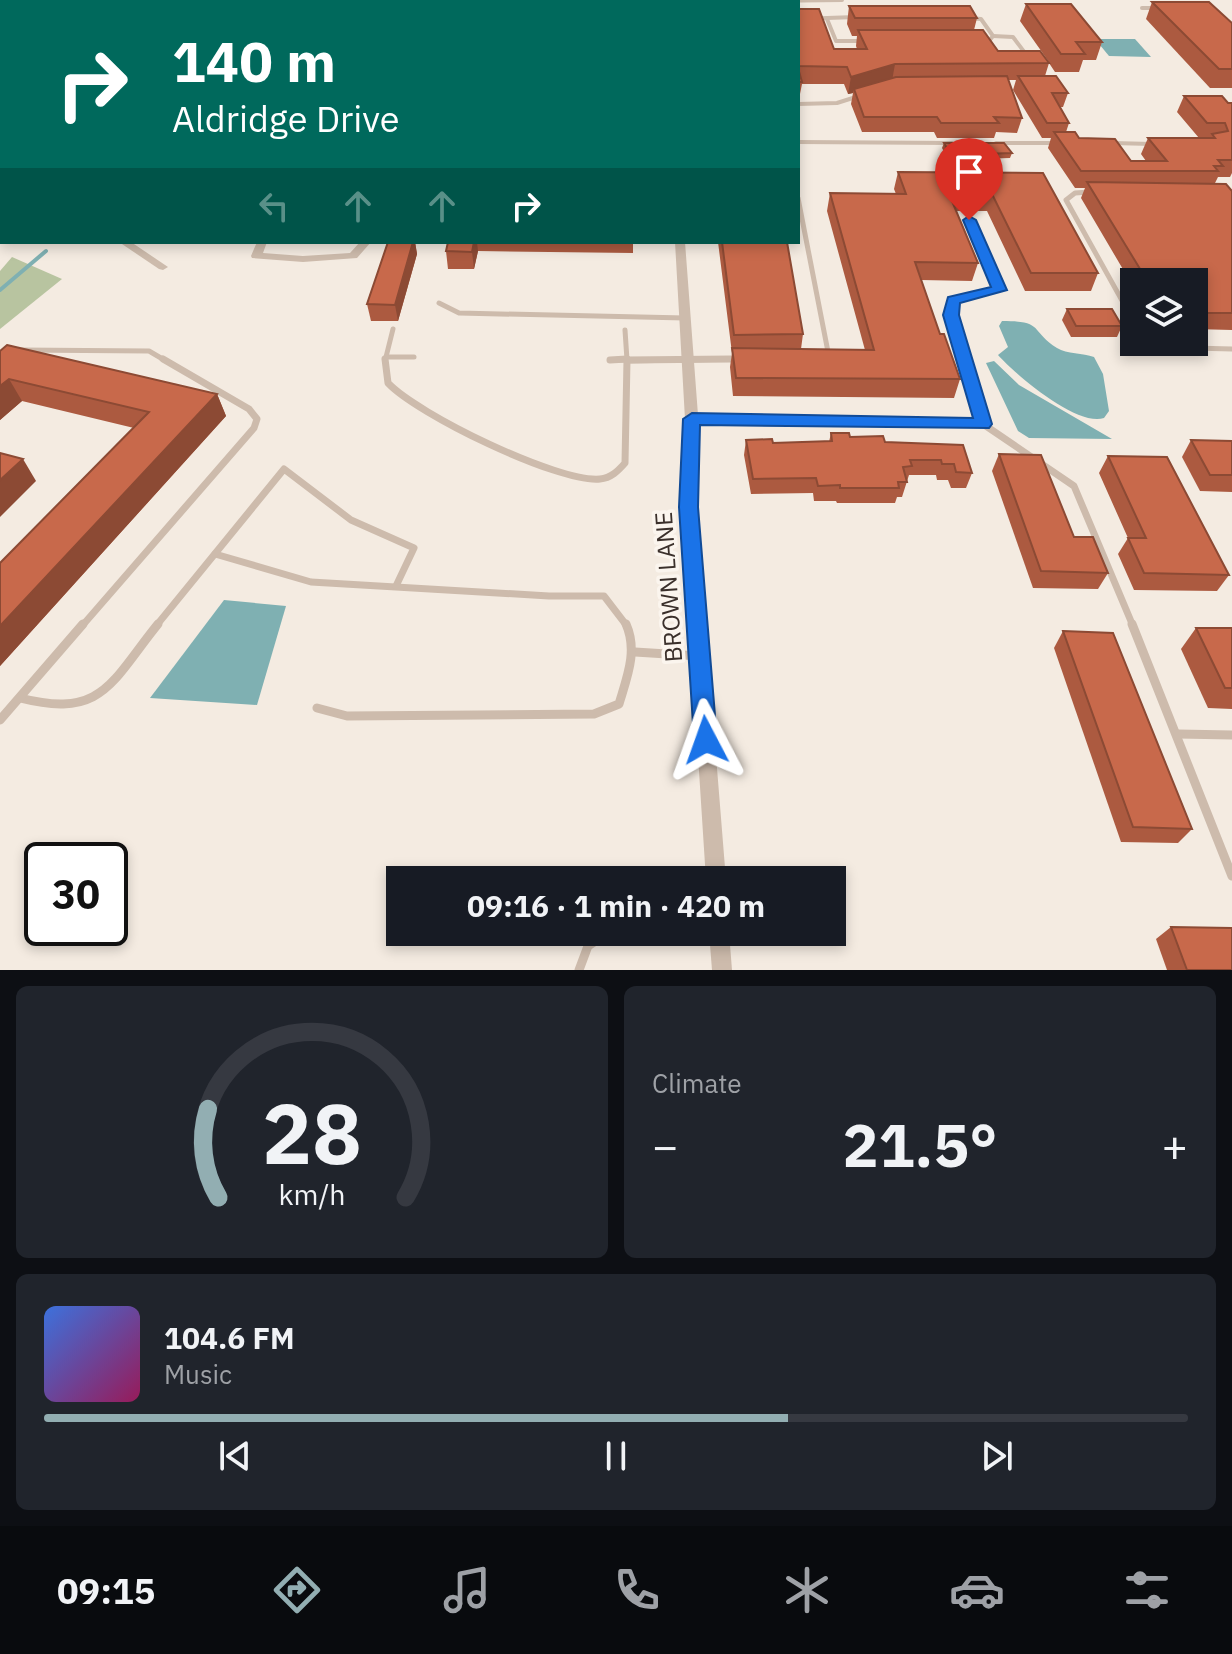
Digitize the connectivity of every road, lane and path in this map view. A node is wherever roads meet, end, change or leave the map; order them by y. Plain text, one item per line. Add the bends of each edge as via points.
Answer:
1 (800, 0) edge
2 (842, 0) edge
3 (1142, 8) dead end
4 (1171, 8) edge
5 (870, 17) edge
6 (965, 18) edge
7 (800, 19) edge
8 (827, 19) junction
9 (991, 39) junction
10 (881, 41) edge
11 (971, 41) edge
12 (995, 49) edge
13 (1020, 60) edge
14 (863, 95) edge
15 (800, 104) edge
16 (800, 142) edge
17 (953, 143) edge
18 (984, 143) edge
19 (1061, 143) edge
20 (1108, 143) edge
21 (1154, 144) edge
22 (1097, 192) edge
23 (800, 208) edge
24 (969, 220) dead end
25 (127, 244) edge
26 (261, 244) edge
27 (364, 244) edge
28 (680, 244) edge
29 (163, 267) dead end
30 (1120, 297) edge
31 (439, 303) dead end
32 (685, 318) junction
33 (393, 329) dead end
34 (625, 330) dead end
35 (1208, 348) edge
36 (1232, 349) edge
37 (11, 350) edge
38 (386, 357) junction
39 (414, 357) dead end
40 (688, 359) junction
41 (751, 359) edge
42 (610, 360) dead end
43 (627, 360) junction
44 (813, 360) edge
45 (692, 419) junction
46 (983, 424) junction
47 (215, 554) junction
48 (396, 586) junction
49 (635, 652) junction
50 (699, 656) junction
51 (20, 698) junction
52 (317, 708) dead end
53 (0, 720) edge
54 (1178, 734) junction
55 (1232, 735) edge
56 (715, 866) edge
57 (1232, 876) edge
58 (588, 946) edge
59 (720, 946) edge
60 (579, 970) edge
61 (722, 970) edge

1 - 2 lane
3 - 4 lane
5 - 8 lane
6 - 9 lane via 981,19
7 - 8 lane
8 - 10 lane via 836,41
9 - 11 lane
9 - 12 lane
9 - 13 lane via 1013,37 1031,60
14 - 15 lane via 837,103
16 - 17 lane
18 - 19 lane
20 - 21 lane
22 - 30 lane via 1075,193 1066,200
23 - 44 lane via 829,360
24 - 46 lane via 999,290 953,300 951,315
25 - 29 street
26 - 27 street via 256,256 303,259 353,256
28 - 32 street, BROWN LANE
31 - 32 lane via 459,313
32 - 40 street, BROWN LANE
33 - 38 lane
34 - 43 lane
35 - 36 lane
37 - 51 lane via 149,351 249,409 257,419
38 - 39 lane
38 - 43 lane via 388,386 414,404 520,456 595,479 620,471 625,463
40 - 41 lane
40 - 43 lane
40 - 45 street, BROWN LANE
42 - 43 lane
45 - 46 street
45 - 50 street, BROWN LANE via 689,507
46 - 54 lane via 1074,486
47 - 48 lane via 311,582
47 - 48 lane via 284,469 351,520 414,548
47 - 51 lane via 102,693 60,708
48 - 49 lane via 604,596 624,615
49 - 50 lane
49 - 52 lane via 619,704 594,714 347,716
50 - 56 street, BROWN LANE
51 - 53 lane
54 - 55 lane
54 - 57 lane
58 - 60 lane
59 - 61 street

